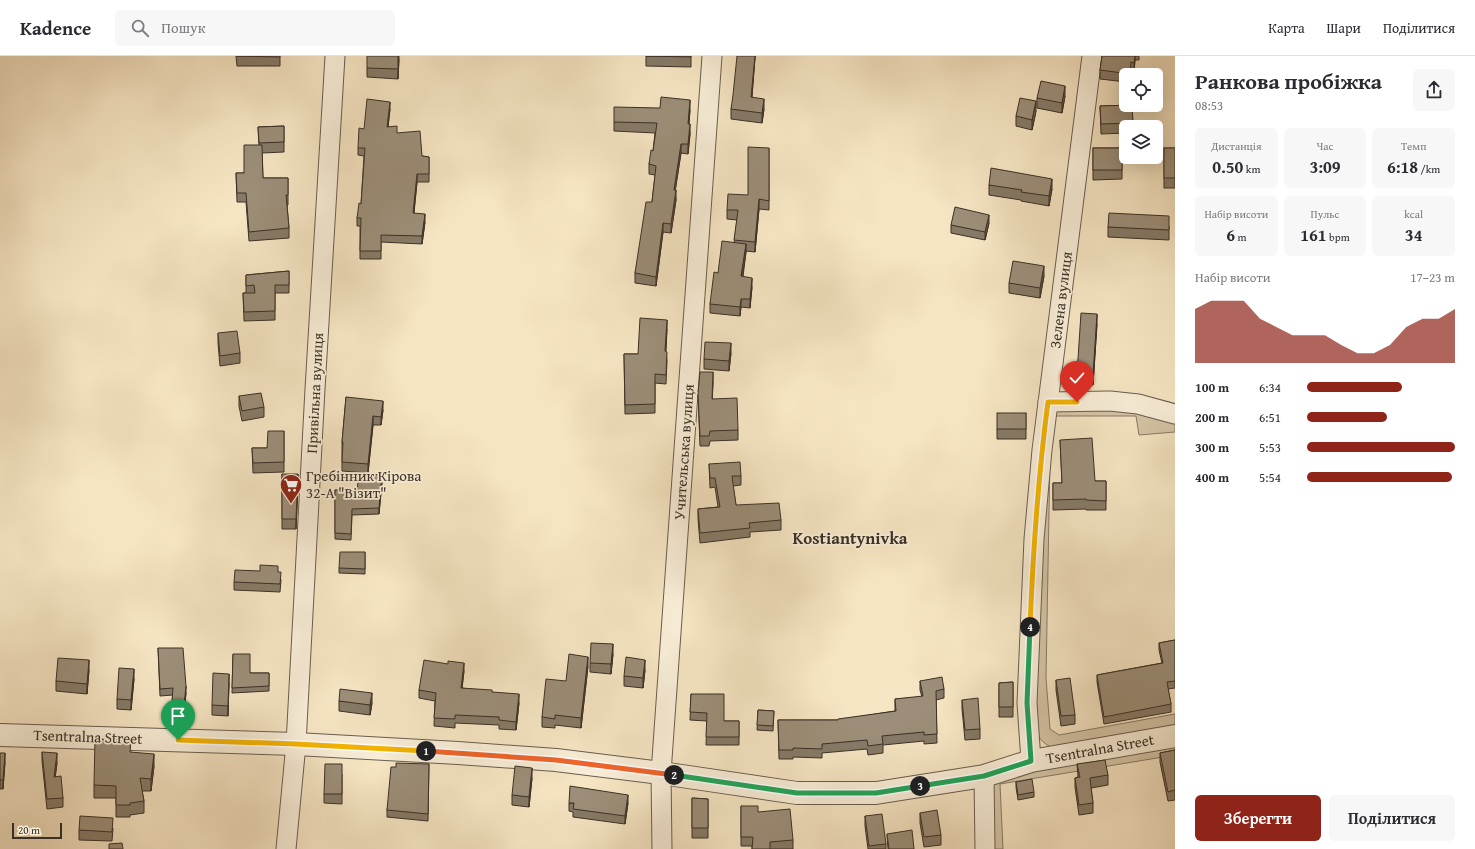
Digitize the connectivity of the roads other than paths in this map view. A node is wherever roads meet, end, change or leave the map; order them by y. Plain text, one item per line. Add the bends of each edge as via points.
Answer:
1 (335, 56) edge
2 (712, 56) edge
3 (1092, 56) edge
4 (1048, 402) junction
5 (1175, 414) edge
6 (0, 735) edge
7 (1175, 736) edge
8 (296, 744) junction
9 (1031, 761) junction
10 (661, 773) junction
11 (984, 776) junction
12 (286, 849) edge
13 (662, 849) edge
14 (985, 849) edge

1 - 8 street, Привільна вулиця
2 - 10 street, Учительська вулиця
3 - 4 street, Зелена вулиця
4 - 5 street via 1110,401 1138,404
4 - 9 street, Зелена вулиця via 1033,547 1027,703
6 - 8 street, Tsentralna Street
7 - 9 street, Tsentralna Street
8 - 10 street, Tsentralna Street via 556,760
8 - 12 street, Привільна вулиця
9 - 11 street, Tsentralna Street
10 - 11 street, Tsentralna Street via 797,793 876,793
10 - 13 street, Учительська вулиця
11 - 14 street

